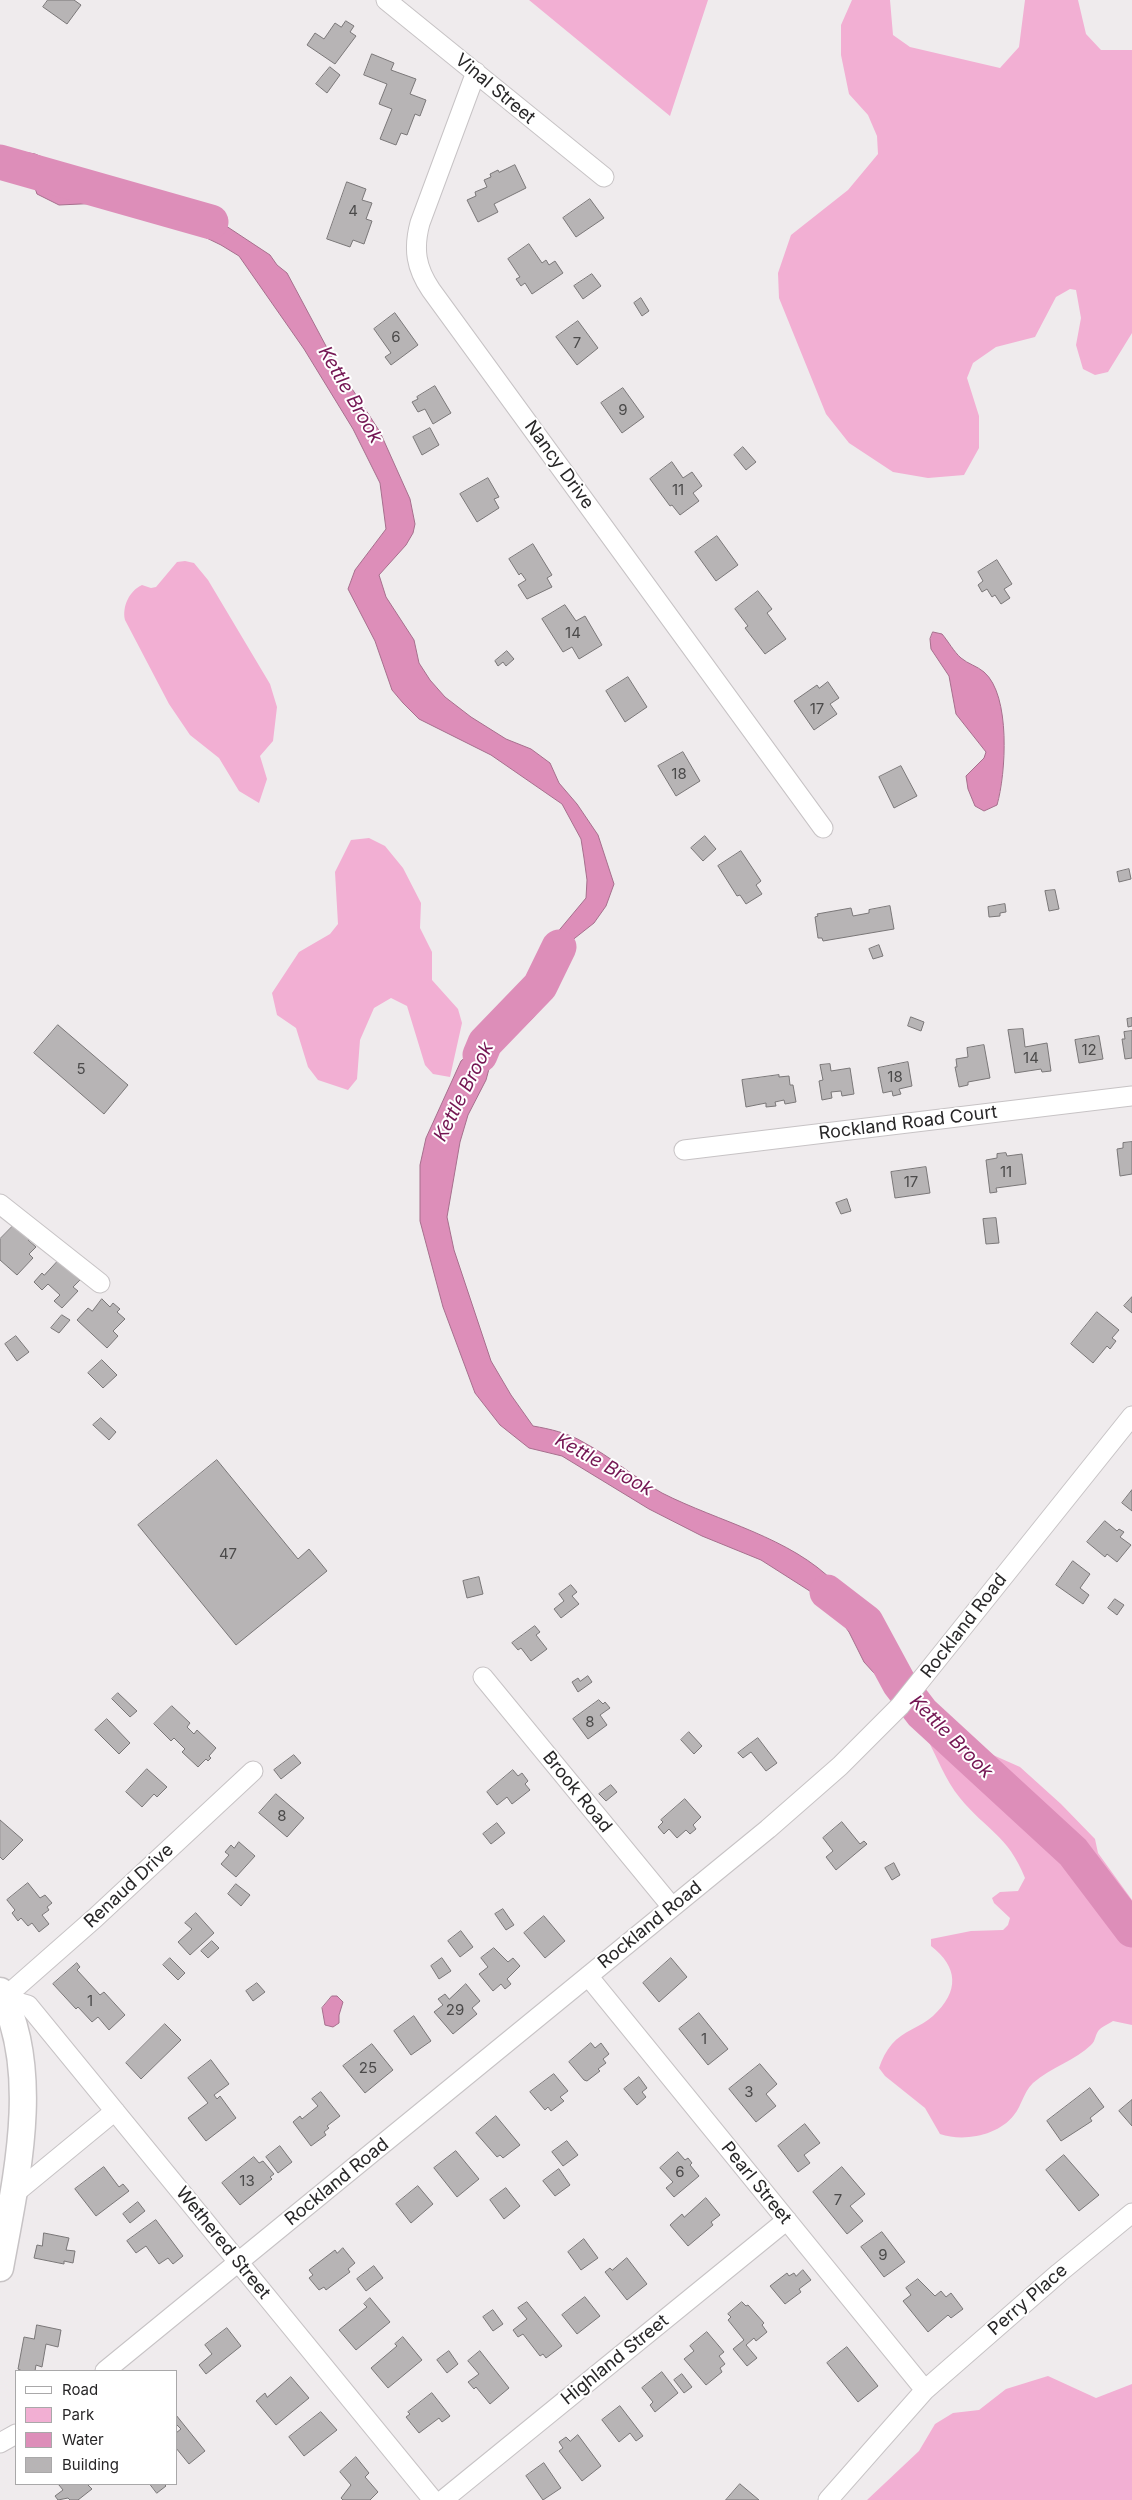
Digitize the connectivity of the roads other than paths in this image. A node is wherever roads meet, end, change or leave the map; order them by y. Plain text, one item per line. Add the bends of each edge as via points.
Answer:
1 (386, 0) edge
2 (476, 72) junction
3 (604, 177) dead end
4 (824, 828) dead end
5 (1132, 1096) edge
6 (684, 1150) dead end
7 (0, 1204) edge
8 (100, 1284) dead end
9 (1132, 1416) edge
10 (483, 1677) dead end
11 (253, 1771) dead end
12 (672, 1907) junction
13 (588, 1976) junction
14 (2, 1994) edge
15 (115, 2111) junction
16 (12, 2196) junction
17 (1132, 2213) edge
18 (787, 2220) junction
19 (239, 2262) junction
20 (0, 2268) edge
21 (106, 2370) edge
22 (925, 2390) junction
23 (15, 2434) edge
24 (0, 2442) edge
25 (433, 2500) edge
26 (443, 2500) edge
27 (828, 2500) edge

1 - 2 street, Vinal Street
2 - 3 street, Vinal Street
2 - 4 street, Nancy Drive via 420,223 416,237 417,265 437,298
5 - 6 street, Rockland Road Court
7 - 8 street
9 - 12 street, Rockland Road via 906,1699 840,1766
10 - 12 street, Brook Road
11 - 14 street, Renaud Drive via 96,1918
12 - 13 street, Rockland Road
13 - 18 street, Pearl Street
13 - 19 street, Rockland Road
14 - 15 street, Wethered Street via 28,2005
14 - 16 main road via 22,2077 21,2136
15 - 16 street
15 - 19 street, Wethered Street
16 - 20 main road
17 - 22 street, Perry Place
18 - 22 street, Pearl Street
18 - 26 street, Highland Street
19 - 21 street, Rockland Road
19 - 25 street, Wethered Street
22 - 27 street, Perry Place
23 - 24 street

